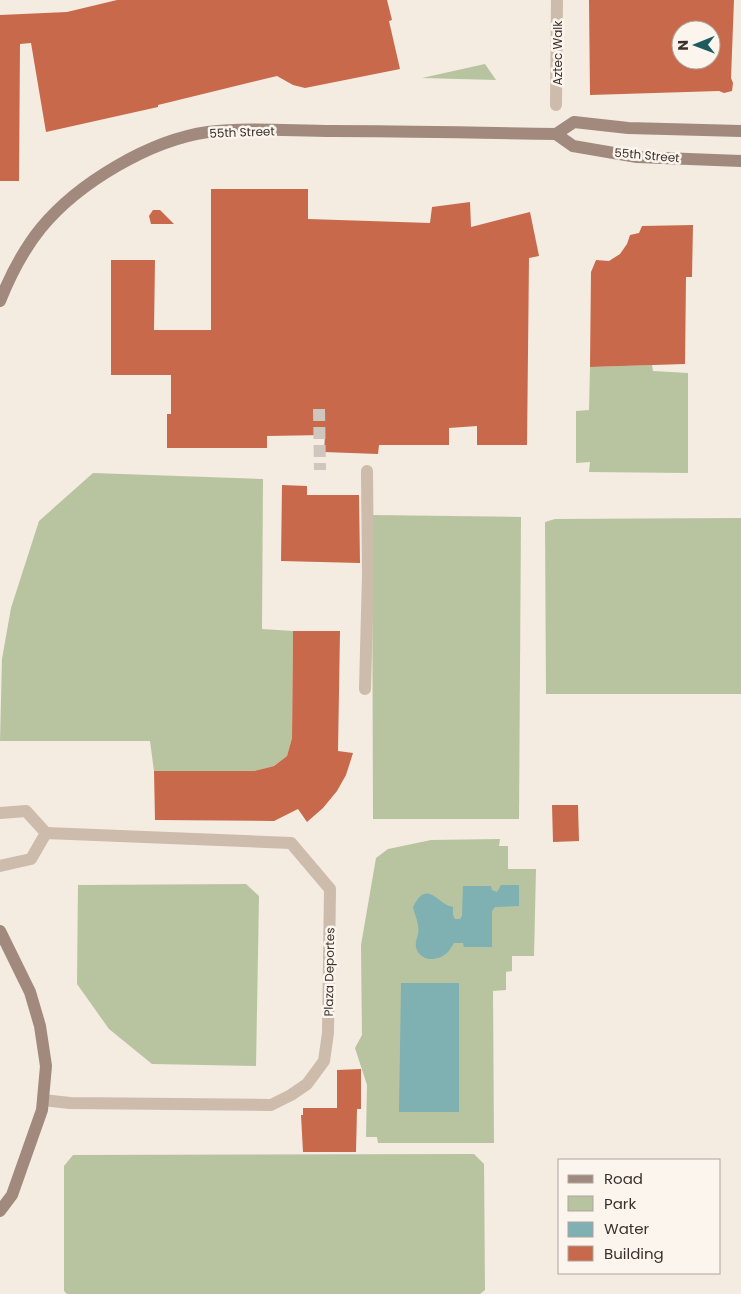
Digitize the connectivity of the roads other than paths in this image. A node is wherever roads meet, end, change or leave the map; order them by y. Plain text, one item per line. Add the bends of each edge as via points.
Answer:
1 (557, 0) edge
2 (556, 106) dead end
3 (741, 131) edge
4 (556, 134) junction
5 (741, 161) edge
6 (0, 301) edge
7 (367, 471) dead end
8 (365, 689) dead end
9 (0, 814) edge
10 (46, 833) junction
11 (0, 866) edge
12 (0, 931) edge
13 (43, 1100) junction
14 (0, 1211) edge

1 - 2 street, Aztec Walk
3 - 4 street, 55th Street via 628,128 574,122
4 - 5 street, 55th Street via 573,146 637,156
4 - 6 street, 55th Street via 240,130 207,132 177,140 144,151 97,178 61,207 40,229
7 - 8 street
9 - 10 street via 26,811
10 - 11 street via 31,859
10 - 13 street, Plaza Deportes via 291,843 330,889 328,1032 324,1061 307,1084 291,1096 271,1105
12 - 13 street via 30,992 40,1026 46,1066
13 - 14 street via 12,1195

